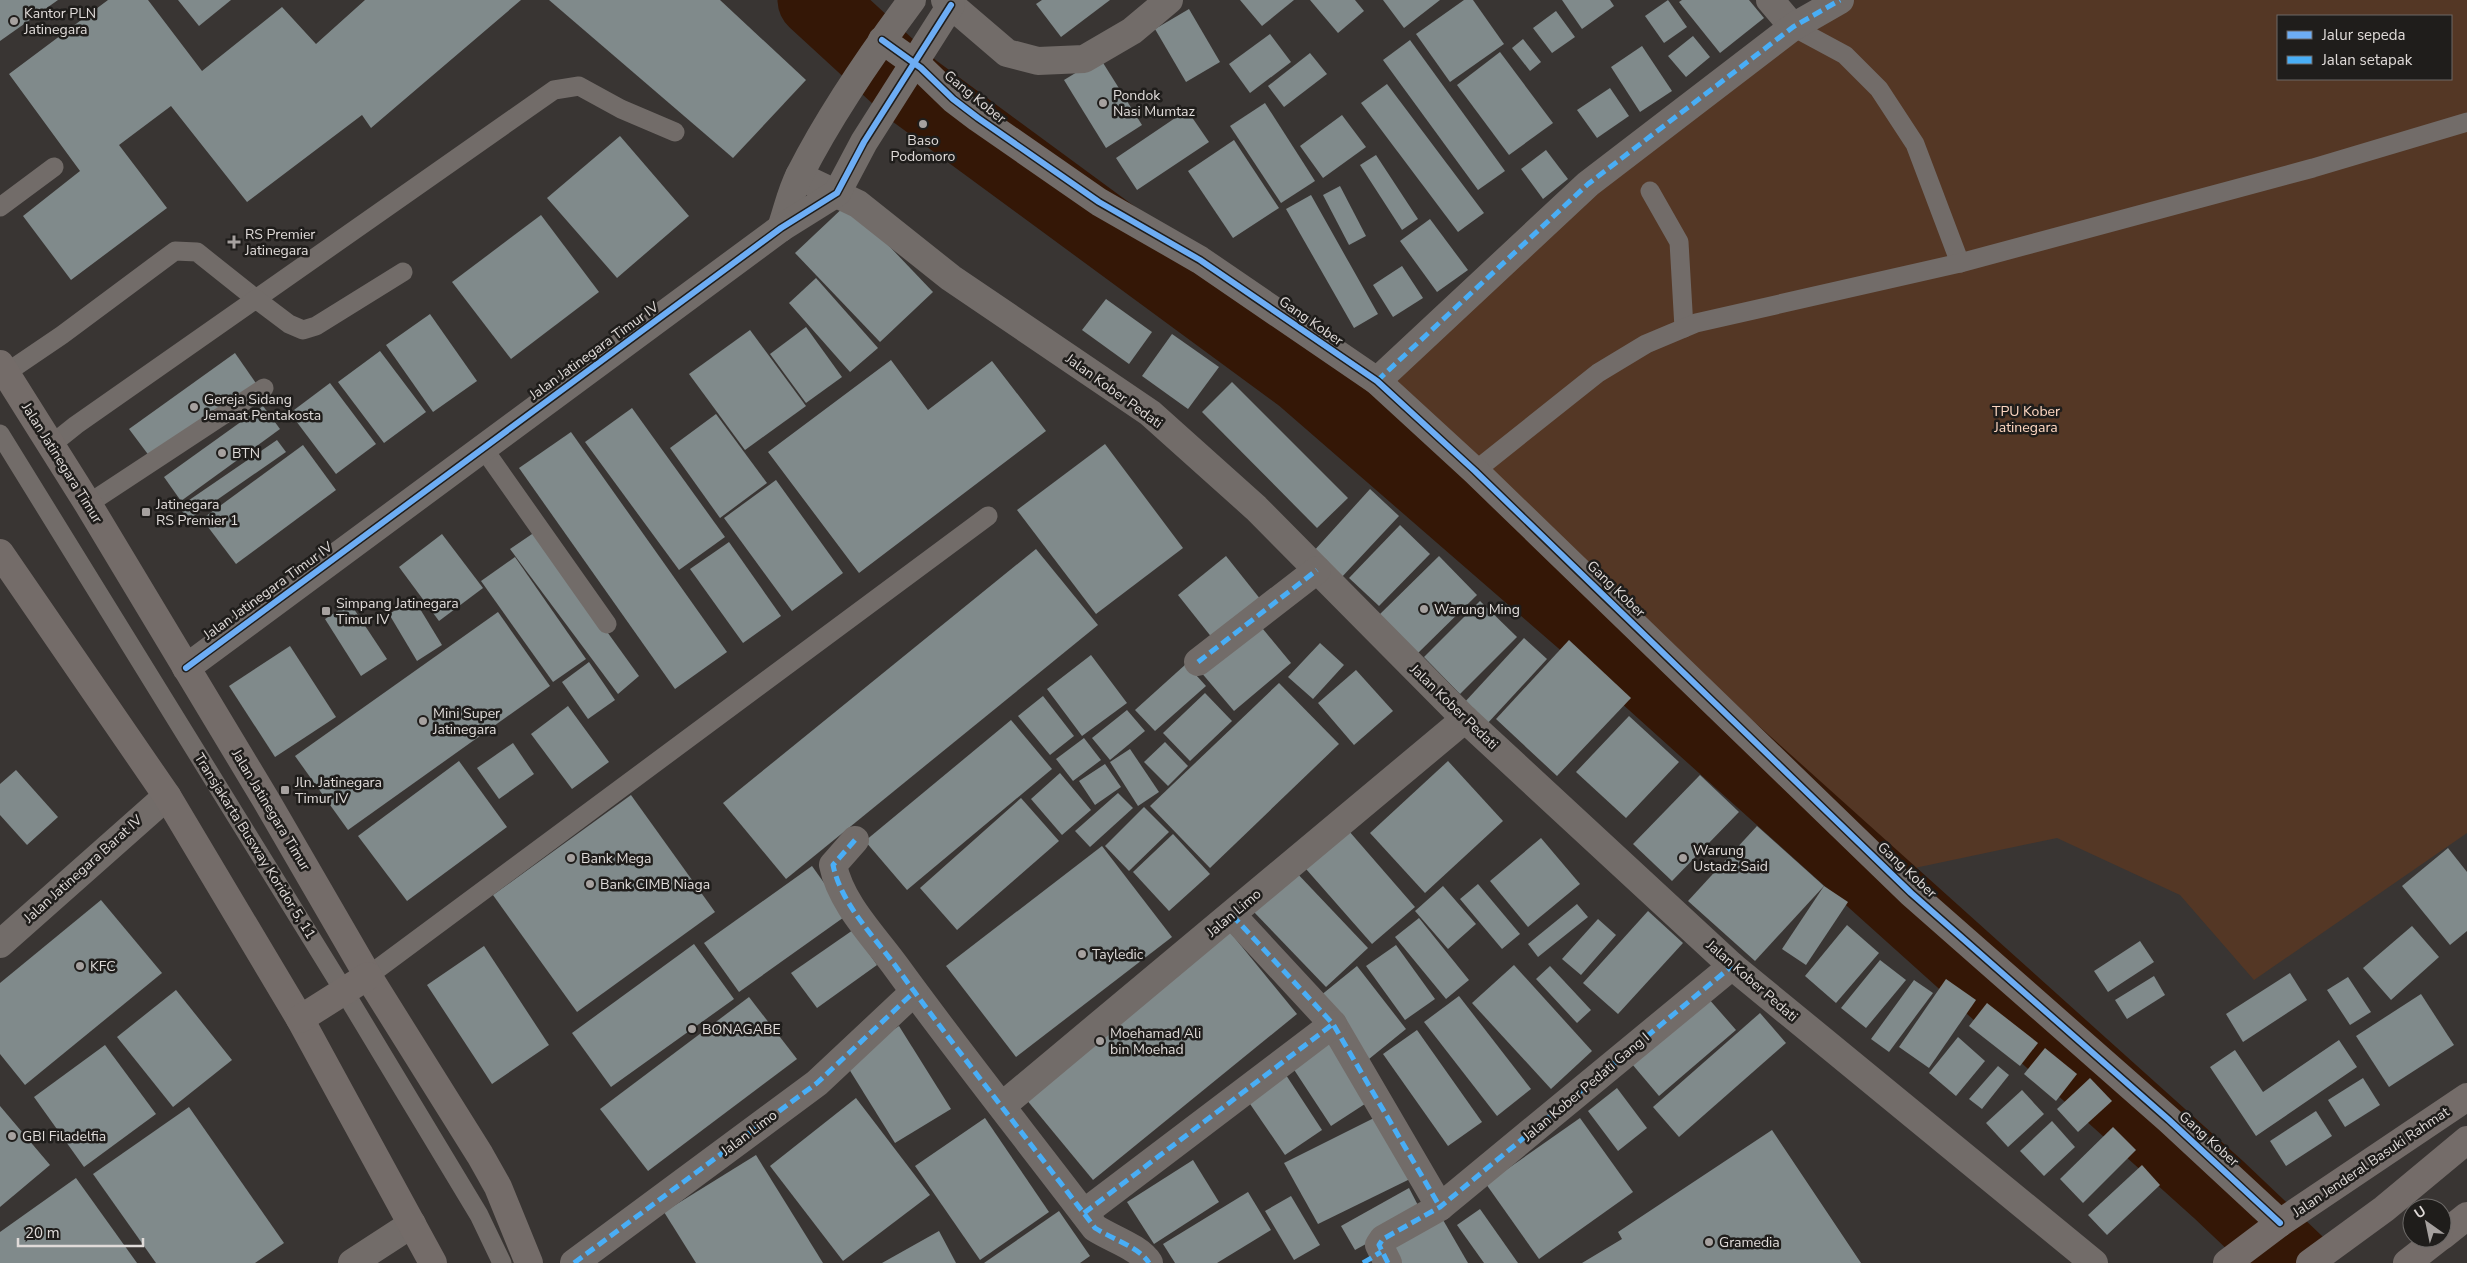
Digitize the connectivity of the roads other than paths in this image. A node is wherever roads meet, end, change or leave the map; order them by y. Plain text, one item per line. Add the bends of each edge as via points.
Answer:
1 (912, 0) edge
2 (1169, 0) edge
3 (1770, 0) edge
4 (1840, 0) edge
5 (948, 3) edge
6 (1793, 28) junction
7 (878, 46) junction
8 (910, 68) junction
9 (2467, 122) edge
10 (675, 132) dead end
11 (54, 167) dead end
12 (799, 176) junction
13 (1650, 191) dead end
14 (837, 193) junction
15 (0, 208) edge
16 (781, 228) junction
17 (1960, 263) junction
18 (403, 272) dead end
19 (256, 299) junction
20 (1684, 328) junction
21 (3, 369) edge
22 (1378, 380) junction
23 (264, 388) dead end
24 (0, 434) edge
25 (51, 445) junction
26 (484, 448) junction
27 (1475, 471) junction
28 (88, 504) junction
29 (988, 516) dead end
30 (0, 552) edge
31 (1317, 570) junction
32 (607, 624) dead end
33 (1198, 662) dead end
34 (186, 668) junction
35 (1465, 719) junction
36 (167, 796) junction
37 (855, 840) dead end
38 (1232, 914) junction
39 (0, 944) edge
40 (1732, 966) junction
41 (368, 976) junction
42 (344, 991) junction
43 (914, 992) junction
44 (300, 1019) junction
45 (1333, 1024) junction
46 (2467, 1098) edge
47 (1002, 1105) junction
48 (2467, 1140) edge
49 (1440, 1207) junction
50 (1084, 1213) junction
51 (2467, 1216) edge
52 (412, 1224) junction
53 (2277, 1225) junction
54 (2452, 1228) edge
55 (2426, 1248) edge
56 (1377, 1259) edge
57 (352, 1263) edge
58 (433, 1263) edge
59 (502, 1263) edge
60 (529, 1263) edge
61 (574, 1263) edge
62 (1149, 1263) edge
63 (2094, 1263) edge
64 (2227, 1263) edge
65 (2310, 1263) edge
66 (2407, 1263) edge

1 - 7 street
2 - 5 street via 1132,31 1084,59 1038,61 1007,53
3 - 6 street
4 - 6 street
5 - 8 street
6 - 17 lane via 1846,55 1879,89 1915,144
6 - 22 street via 1588,184
7 - 8 street, Gang Kober
7 - 12 street via 831,118
8 - 14 street
8 - 22 street, Gang Kober via 1091,197 1200,260
9 - 17 lane via 2313,168
10 - 19 lane via 579,86 554,90
11 - 15 lane
12 - 14 street, Jalan Kober Pedati
12 - 16 street
13 - 20 lane via 1679,242
14 - 16 street, Jalan Jatinegara Timur IV
14 - 31 street, Jalan Kober Pedati via 858,204 951,278 1150,413 1256,508
16 - 26 street, Jalan Jatinegara Timur IV
17 - 20 lane
18 - 19 lane via 316,326 303,330 289,324
19 - 21 lane via 197,252 175,250 62,335
19 - 25 lane
20 - 27 lane via 1646,344 1598,373
21 - 25 main road, Jalan Jatinegara Timur
22 - 27 street, Gang Kober
23 - 28 lane
24 - 42 lane, Transjakarta Busway Koridor 5, 11
25 - 28 main road, Jalan Jatinegara Timur
26 - 32 lane
26 - 34 street, Jalan Jatinegara Timur IV
27 - 53 street, Gang Kober via 1911,892 2169,1120
28 - 34 main road, Jalan Jatinegara Timur
29 - 41 lane
30 - 36 main road
31 - 33 street
31 - 35 street, Jalan Kober Pedati
34 - 41 main road, Jalan Jatinegara Timur
35 - 38 street, Jalan Limo
35 - 40 street, Jalan Kober Pedati
36 - 39 street, Jalan Jatinegara Barat IV
36 - 44 main road
37 - 43 street via 833,865 837,883
38 - 45 street
38 - 47 street, Jalan Limo
40 - 49 street, Jalan Kober Pedati Gang I
40 - 63 street, Jalan Kober Pedati
41 - 42 main road
41 - 60 main road, Jalan Jatinegara Timur via 498,1186
42 - 44 main road
42 - 59 lane, Transjakarta Busway Koridor 5, 11 via 479,1215
43 - 47 street
43 - 61 street, Jalan Limo via 817,1083
44 - 52 main road
45 - 49 street
45 - 50 street
46 - 53 main road, Jalan Jenderal Basuki Rahmat
47 - 50 street
48 - 65 main road via 2384,1209
49 - 56 street, Jalan Kober Pedati Gang I via 1383,1239
50 - 62 street via 1096,1228 1135,1248
51 - 54 main road
52 - 57 street
52 - 58 main road
53 - 64 main road, Jalan Jenderal Basuki Rahmat
55 - 66 main road

